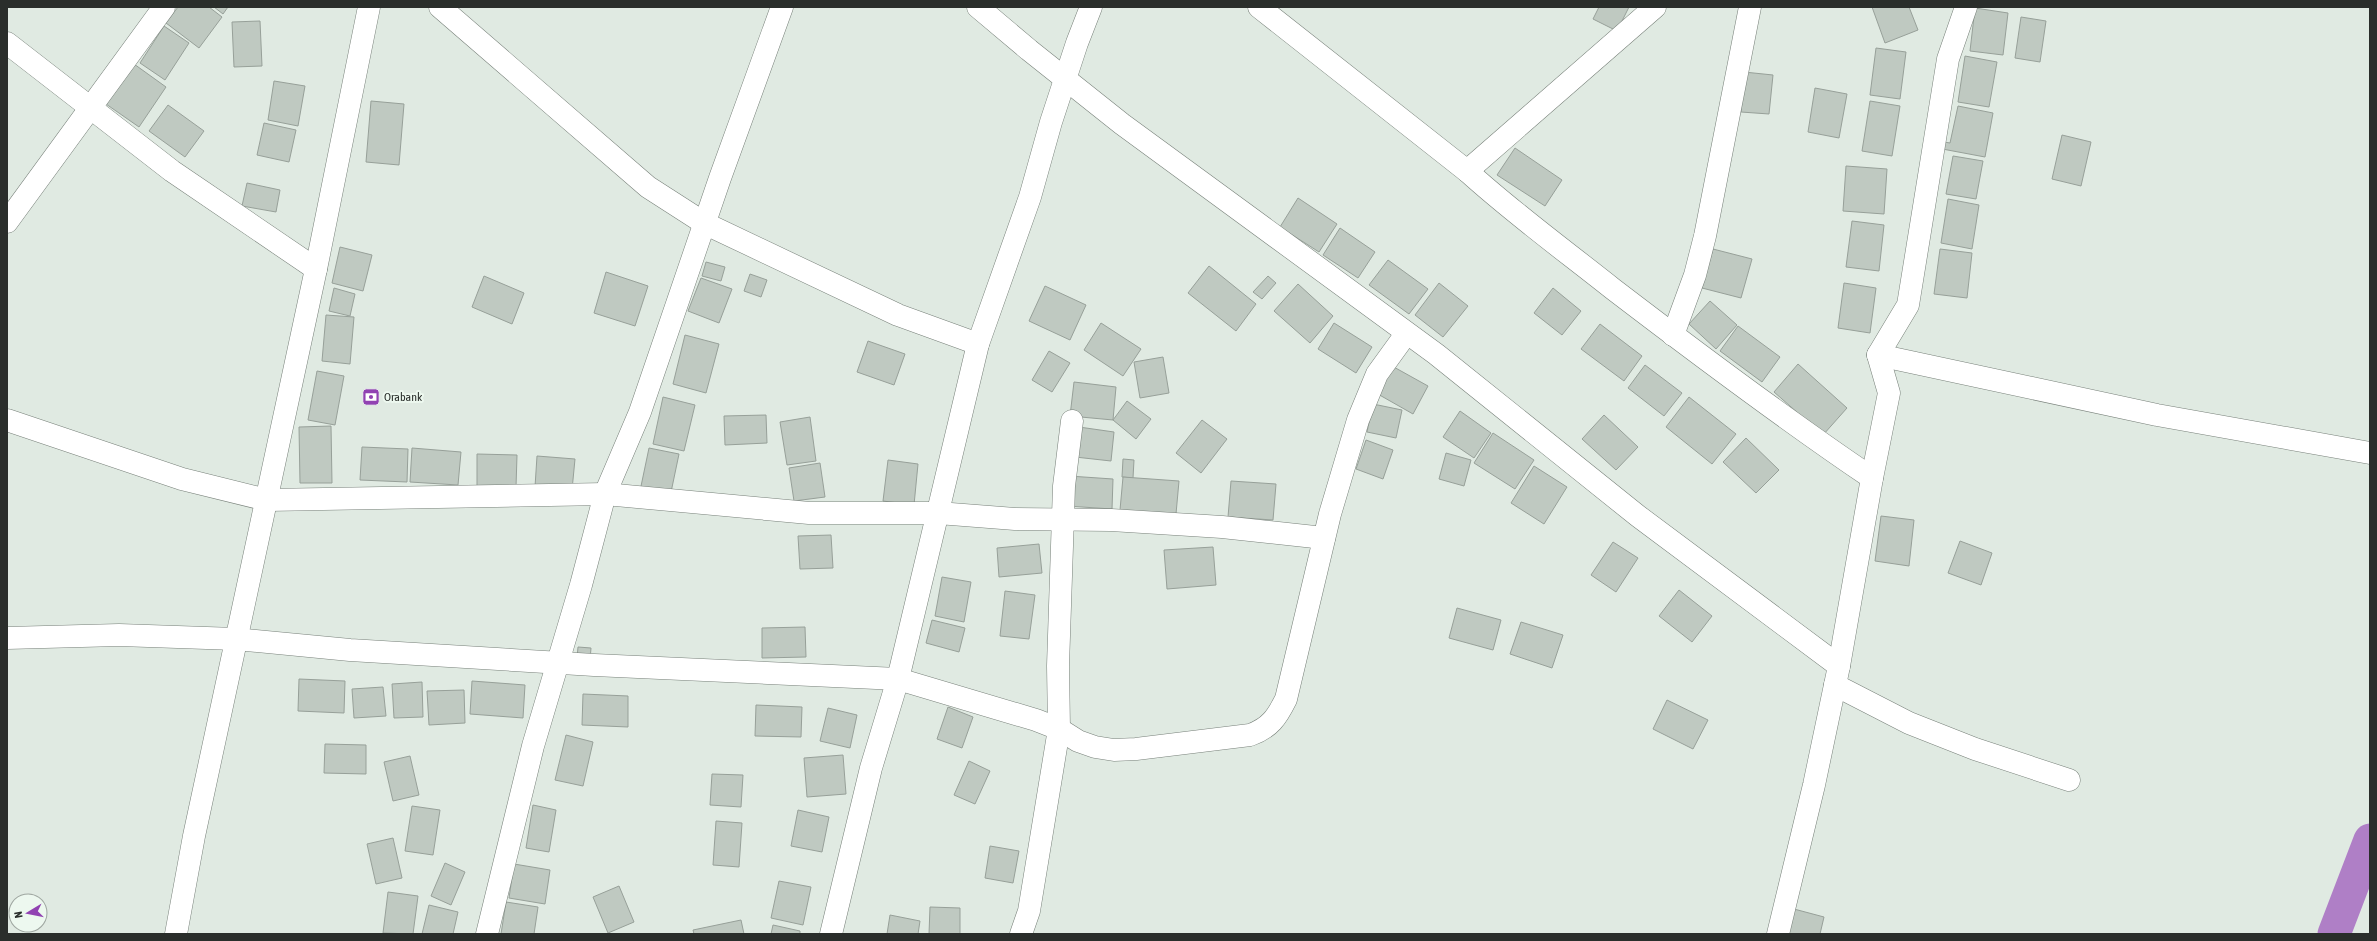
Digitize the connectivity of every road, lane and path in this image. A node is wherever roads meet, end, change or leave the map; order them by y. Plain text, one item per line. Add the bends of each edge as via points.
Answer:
1 (164, 7) edge
2 (369, 7) edge
3 (440, 7) edge
4 (782, 7) edge
5 (978, 7) edge
6 (1091, 7) edge
7 (1259, 7) edge
8 (1655, 7) edge
9 (1750, 7) edge
10 (1966, 7) edge
11 (7, 43) edge
12 (1065, 80) junction
13 (92, 107) junction
14 (1467, 171) junction
15 (7, 222) edge
16 (704, 223) junction
17 (316, 269) junction
18 (1406, 334) junction
19 (1673, 335) junction
20 (978, 344) junction
21 (1878, 355) junction
22 (7, 420) edge
23 (1072, 421) dead end
24 (2370, 453) edge
25 (1872, 478) junction
26 (605, 494) junction
27 (267, 500) junction
28 (938, 514) junction
29 (1063, 520) junction
30 (1324, 538) junction
31 (7, 638) edge
32 (236, 639) junction
33 (559, 662) junction
34 (1837, 675) junction
35 (898, 679) junction
36 (1059, 729) junction
37 (2070, 780) dead end
38 (176, 934) edge
39 (487, 934) edge
40 (831, 934) edge
41 (1021, 934) edge
42 (1778, 934) edge

1 - 13 street
2 - 17 street
3 - 16 street via 648,187
4 - 16 street
5 - 12 street
6 - 12 street
7 - 14 street
8 - 14 street
9 - 19 street via 1706,236
10 - 21 street via 1948,59 1908,305
11 - 13 street
12 - 18 street
12 - 20 street via 1030,197
13 - 15 street
13 - 17 street via 172,171
14 - 19 street via 1497,199
16 - 20 street via 898,315
16 - 26 street via 640,412
17 - 27 street
18 - 30 street via 1377,374 1358,420
18 - 34 street via 1436,354
19 - 25 street via 1792,424
20 - 28 street
21 - 24 street via 2157,415
21 - 25 street via 1889,393
22 - 27 street via 182,479
23 - 29 street via 1065,467
25 - 34 street
26 - 27 street
26 - 28 street via 809,513
26 - 33 street
27 - 32 street
28 - 29 street
28 - 35 street
29 - 30 street via 1111,520 1222,527
29 - 36 street via 1058,659
30 - 36 street via 1286,699 1278,716 1264,730 1114,750 1078,741
31 - 32 street via 119,636
32 - 33 street via 350,650
32 - 38 street
33 - 35 street
33 - 39 street via 533,746
34 - 37 street via 1909,723 1975,749
34 - 42 street via 1814,785
35 - 36 street
35 - 40 street via 871,768
36 - 41 street via 1029,911

